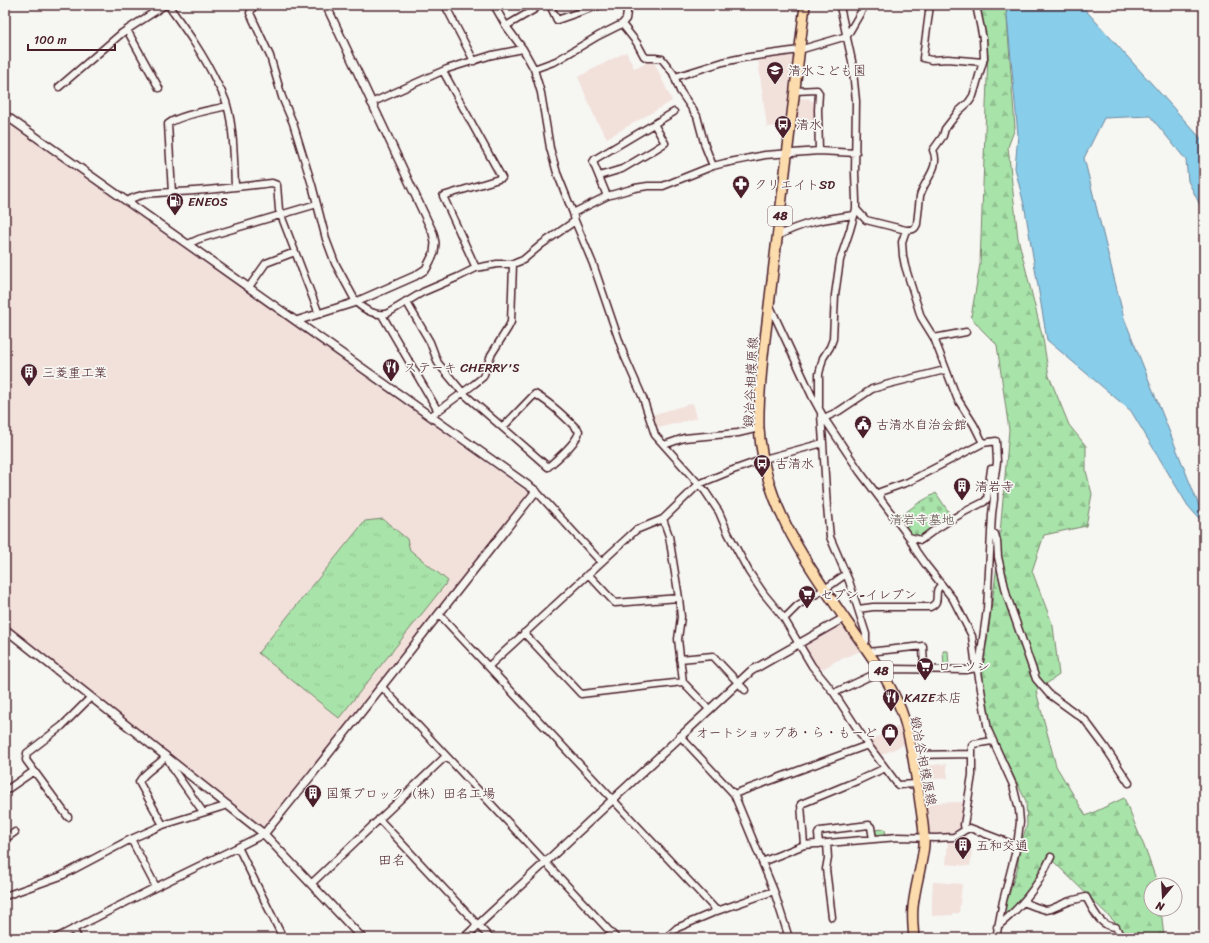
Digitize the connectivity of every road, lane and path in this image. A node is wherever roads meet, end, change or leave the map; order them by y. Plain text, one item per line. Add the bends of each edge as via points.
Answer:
1 (167, 5) edge
2 (254, 5) edge
3 (326, 5) edge
4 (445, 5) edge
5 (494, 5) edge
6 (538, 5) edge
7 (550, 5) edge
8 (600, 5) edge
9 (628, 5) edge
10 (804, 5) edge
11 (839, 5) edge
12 (865, 5) edge
13 (930, 5) edge
14 (976, 5) edge
15 (622, 24) junction
16 (506, 26) junction
17 (127, 30) junction
18 (847, 36) junction
19 (523, 49) junction
20 (799, 50) junction
21 (474, 61) junction
22 (983, 62) junction
23 (534, 69) junction
24 (443, 71) junction
25 (674, 77) junction
26 (59, 87) dead end
27 (159, 88) dead end
28 (794, 91) junction
29 (371, 103) junction
30 (227, 106) junction
31 (674, 112) dead end
32 (5, 115) edge
33 (654, 124) junction
34 (819, 151) junction
35 (856, 153) junction
36 (787, 154) junction
37 (713, 166) junction
38 (599, 176) junction
39 (235, 187) junction
40 (172, 192) junction
41 (607, 196) junction
42 (127, 201) junction
43 (317, 204) junction
44 (855, 212) junction
45 (573, 213) junction
46 (281, 215) junction
47 (575, 221) junction
48 (906, 230) junction
49 (778, 236) junction
50 (188, 244) junction
51 (295, 252) junction
52 (513, 264) junction
53 (476, 268) junction
54 (249, 287) junction
55 (406, 301) junction
56 (356, 302) junction
57 (769, 302) junction
58 (319, 314) junction
59 (382, 315) junction
60 (296, 321) junction
61 (966, 332) dead end
62 (934, 338) junction
63 (946, 370) junction
64 (463, 393) junction
65 (820, 409) junction
66 (438, 411) junction
67 (431, 416) junction
68 (823, 419) junction
69 (503, 428) junction
70 (759, 428) junction
71 (823, 443) junction
72 (983, 443) junction
73 (664, 445) junction
74 (764, 460) junction
75 (996, 469) junction
76 (699, 484) junction
77 (536, 491) junction
78 (881, 502) junction
79 (663, 519) junction
80 (991, 532) junction
81 (909, 537) junction
82 (601, 562) junction
83 (588, 574) junction
84 (846, 574) junction
85 (942, 585) junction
86 (825, 589) junction
87 (679, 598) junction
88 (858, 609) junction
89 (439, 614) junction
90 (844, 618) junction
91 (784, 619) junction
92 (5, 629) edge
93 (524, 633) junction
94 (799, 643) junction
95 (866, 649) junction
96 (680, 659) junction
97 (489, 666) junction
98 (976, 668) junction
99 (924, 669) junction
100 (881, 671) junction
101 (684, 682) junction
102 (737, 682) junction
103 (382, 687) junction
104 (745, 690) dead end
105 (834, 693) junction
106 (91, 697) junction
107 (709, 709) junction
108 (680, 736) junction
109 (992, 741) junction
110 (868, 744) junction
111 (972, 754) junction
112 (912, 755) junction
113 (166, 756) junction
114 (446, 756) junction
115 (885, 768) junction
116 (34, 771) junction
117 (1129, 783) dead end
118 (917, 784) junction
119 (5, 792) edge
120 (734, 794) junction
121 (613, 799) junction
122 (228, 805) junction
123 (203, 812) junction
124 (68, 817) dead end
125 (379, 819) junction
126 (162, 825) junction
127 (965, 830) junction
128 (15, 832) dead end
129 (264, 834) junction
130 (924, 837) junction
131 (5, 839) edge
132 (131, 839) junction
133 (873, 839) junction
134 (827, 843) junction
135 (819, 844) junction
136 (804, 845) junction
137 (1017, 846) junction
138 (238, 847) junction
139 (1051, 857) dead end
140 (762, 862) junction
141 (545, 863) junction
142 (311, 884) junction
143 (156, 887) junction
144 (774, 891) junction
145 (5, 896) edge
146 (1023, 902) junction
147 (717, 911) junction
148 (832, 917) dead end
149 (477, 925) junction
150 (997, 927) junction
151 (73, 928) junction
152 (56, 938) edge
153 (78, 938) edge
154 (283, 938) edge
155 (362, 938) edge
156 (464, 938) edge
157 (490, 938) edge
158 (616, 938) edge
159 (666, 938) edge
160 (789, 938) edge
161 (914, 938) edge
162 (996, 938) edge
163 (1121, 938) edge

1 - 17 street
1 - 30 street via 210,67
2 - 43 street via 250,13 270,56
3 - 29 street
4 - 21 street
5 - 16 street
6 - 16 street
7 - 8 street via 557,20
9 - 15 street via 626,19
10 - 20 main road, 鍛冶谷相模原線 / 48
11 - 18 street
12 - 18 street
13 - 22 street via 923,58
14 - 22 street via 983,39
15 - 23 street via 556,60
15 - 25 street via 644,56 662,60
16 - 19 street
17 - 26 street
17 - 27 street
18 - 20 street
18 - 35 street via 856,101
19 - 21 street
19 - 23 street
20 - 25 street via 723,62
20 - 28 main road, 鍛冶谷相模原線 / 48
21 - 24 street
22 - 48 street via 973,96 945,129 933,150 934,167 920,196 916,227
23 - 45 street via 550,148
24 - 29 street
24 - 53 street via 502,178 443,196
25 - 37 street via 697,116
28 - 34 street via 817,90 820,93
28 - 36 main road, 鍛冶谷相模原線 / 48
29 - 56 street via 433,233 435,243 434,253 426,268 415,276
30 - 39 street via 231,126
30 - 40 street via 184,117 168,124
31 - 33 street
32 - 42 street
33 - 38 street via 595,159 593,162
33 - 38 street via 665,143 622,169
34 - 35 street
34 - 36 street
35 - 44 street
36 - 37 street via 765,155
36 - 49 main road, 鍛冶谷相模原線 / 48
37 - 41 street via 663,186 642,187
38 - 41 street
39 - 40 street
39 - 46 street via 272,183 278,185
40 - 42 street via 138,196
41 - 45 street
42 - 50 street
43 - 46 street
43 - 56 street via 326,240
44 - 48 street via 866,220
44 - 49 street via 797,226
44 - 65 street via 840,260 833,339 823,358 819,374
45 - 47 street
46 - 50 street
46 - 51 street
47 - 52 street via 523,260
47 - 73 street via 655,435
48 - 62 street via 902,242 905,266 922,317
49 - 57 main road, 鍛冶谷相模原線 / 48
50 - 54 street
51 - 54 street via 266,263
51 - 58 street
52 - 53 street
52 - 64 street via 511,322 491,355 483,377
53 - 55 street
54 - 60 street
55 - 59 street via 388,314
55 - 64 street via 430,342 438,363
56 - 58 street
56 - 59 street
57 - 65 street
57 - 70 main road, 鍛冶谷相模原線 / 48
58 - 60 street
59 - 66 street
60 - 67 street
61 - 62 street
62 - 63 street
63 - 68 street via 876,388
63 - 72 street via 957,398
64 - 66 street
64 - 69 street
65 - 68 street
66 - 67 street
67 - 77 street
68 - 71 street
68 - 78 street
69 - 69 street via 548,467 578,435 578,431 560,411 535,394
70 - 73 street via 738,433 684,438
70 - 74 main road, 鍛冶谷相模原線 / 48
71 - 74 street
71 - 84 street via 829,529 833,546
72 - 75 street via 996,441
72 - 78 street via 908,482 880,492
73 - 76 street
74 - 76 street
74 - 86 main road, 鍛冶谷相模原線 / 48 via 772,494 783,520
75 - 80 street
75 - 81 street via 991,469 987,499 984,502 950,520 921,540
76 - 79 street
76 - 91 street via 715,506 750,572
77 - 82 street
77 - 89 street
78 - 81 street
79 - 82 street via 636,530
79 - 87 street via 669,536
80 - 98 street via 987,609 980,660
80 - 117 street via 995,534 997,541 998,557 1009,602 1036,679 1049,694 1085,720
81 - 85 street via 916,551
82 - 83 street
83 - 87 street via 615,603
83 - 93 street
84 - 86 street
84 - 88 street
85 - 88 street via 937,590 937,602 930,607
85 - 98 street via 953,599 972,636
86 - 90 main road, 鍛冶谷相模原線 / 48
86 - 91 street via 798,605
87 - 96 street
88 - 95 street via 866,634
89 - 97 street
89 - 103 street
90 - 94 street
90 - 95 main road, 鍛冶谷相模原線 / 48
91 - 94 street
92 - 106 street
93 - 97 street
93 - 101 street via 581,694
94 - 102 street
94 - 105 street via 812,666
95 - 99 street via 923,646
95 - 100 main road, 鍛冶谷相模原線 / 48
96 - 101 street
96 - 102 street via 713,656
97 - 121 street
98 - 99 street
98 - 109 street
99 - 100 street
100 - 105 street
100 - 112 main road, 鍛冶谷相模原線 / 48 via 901,710
101 - 107 street
102 - 104 street
102 - 107 street
103 - 114 street
103 - 129 street
105 - 110 street
106 - 113 street
106 - 116 street via 62,726 27,753 26,760
107 - 108 street
108 - 120 street
108 - 121 street
109 - 111 street via 974,744
109 - 137 street via 1017,796 1020,822
110 - 115 street
110 - 120 street
111 - 112 street
111 - 127 street
112 - 118 main road, 鍛冶谷相模原線 / 48
113 - 122 street
113 - 123 street
113 - 126 street via 139,782
114 - 125 street
114 - 141 street
115 - 118 street via 898,785
115 - 136 street via 801,804
116 - 119 street
116 - 124 street
118 - 130 main road, 鍛冶谷相模原線 / 48
120 - 140 street
121 - 141 street
121 - 147 street
122 - 123 street
122 - 129 street
123 - 126 street
125 - 142 street
125 - 149 street
126 - 132 street
127 - 130 street via 954,837
127 - 137 street via 970,828
128 - 131 street
129 - 138 street
129 - 142 street
130 - 133 street
130 - 161 main road, 鍛冶谷相模原線 / 48 via 913,905
132 - 143 street
132 - 145 street via 61,876
133 - 134 street
133 - 135 street via 869,825 820,831
134 - 135 street
134 - 148 street via 826,869
135 - 136 street
136 - 140 street
137 - 150 street
138 - 143 street
138 - 154 street
139 - 146 street via 1038,882
140 - 144 street
141 - 149 street
141 - 158 street
142 - 155 street
143 - 151 street
144 - 147 street
144 - 160 street
146 - 150 street
146 - 163 street via 1046,910 1086,898 1104,924 1116,928
147 - 159 street via 677,928
149 - 156 street
149 - 157 street
150 - 162 street
151 - 152 street
151 - 153 street

